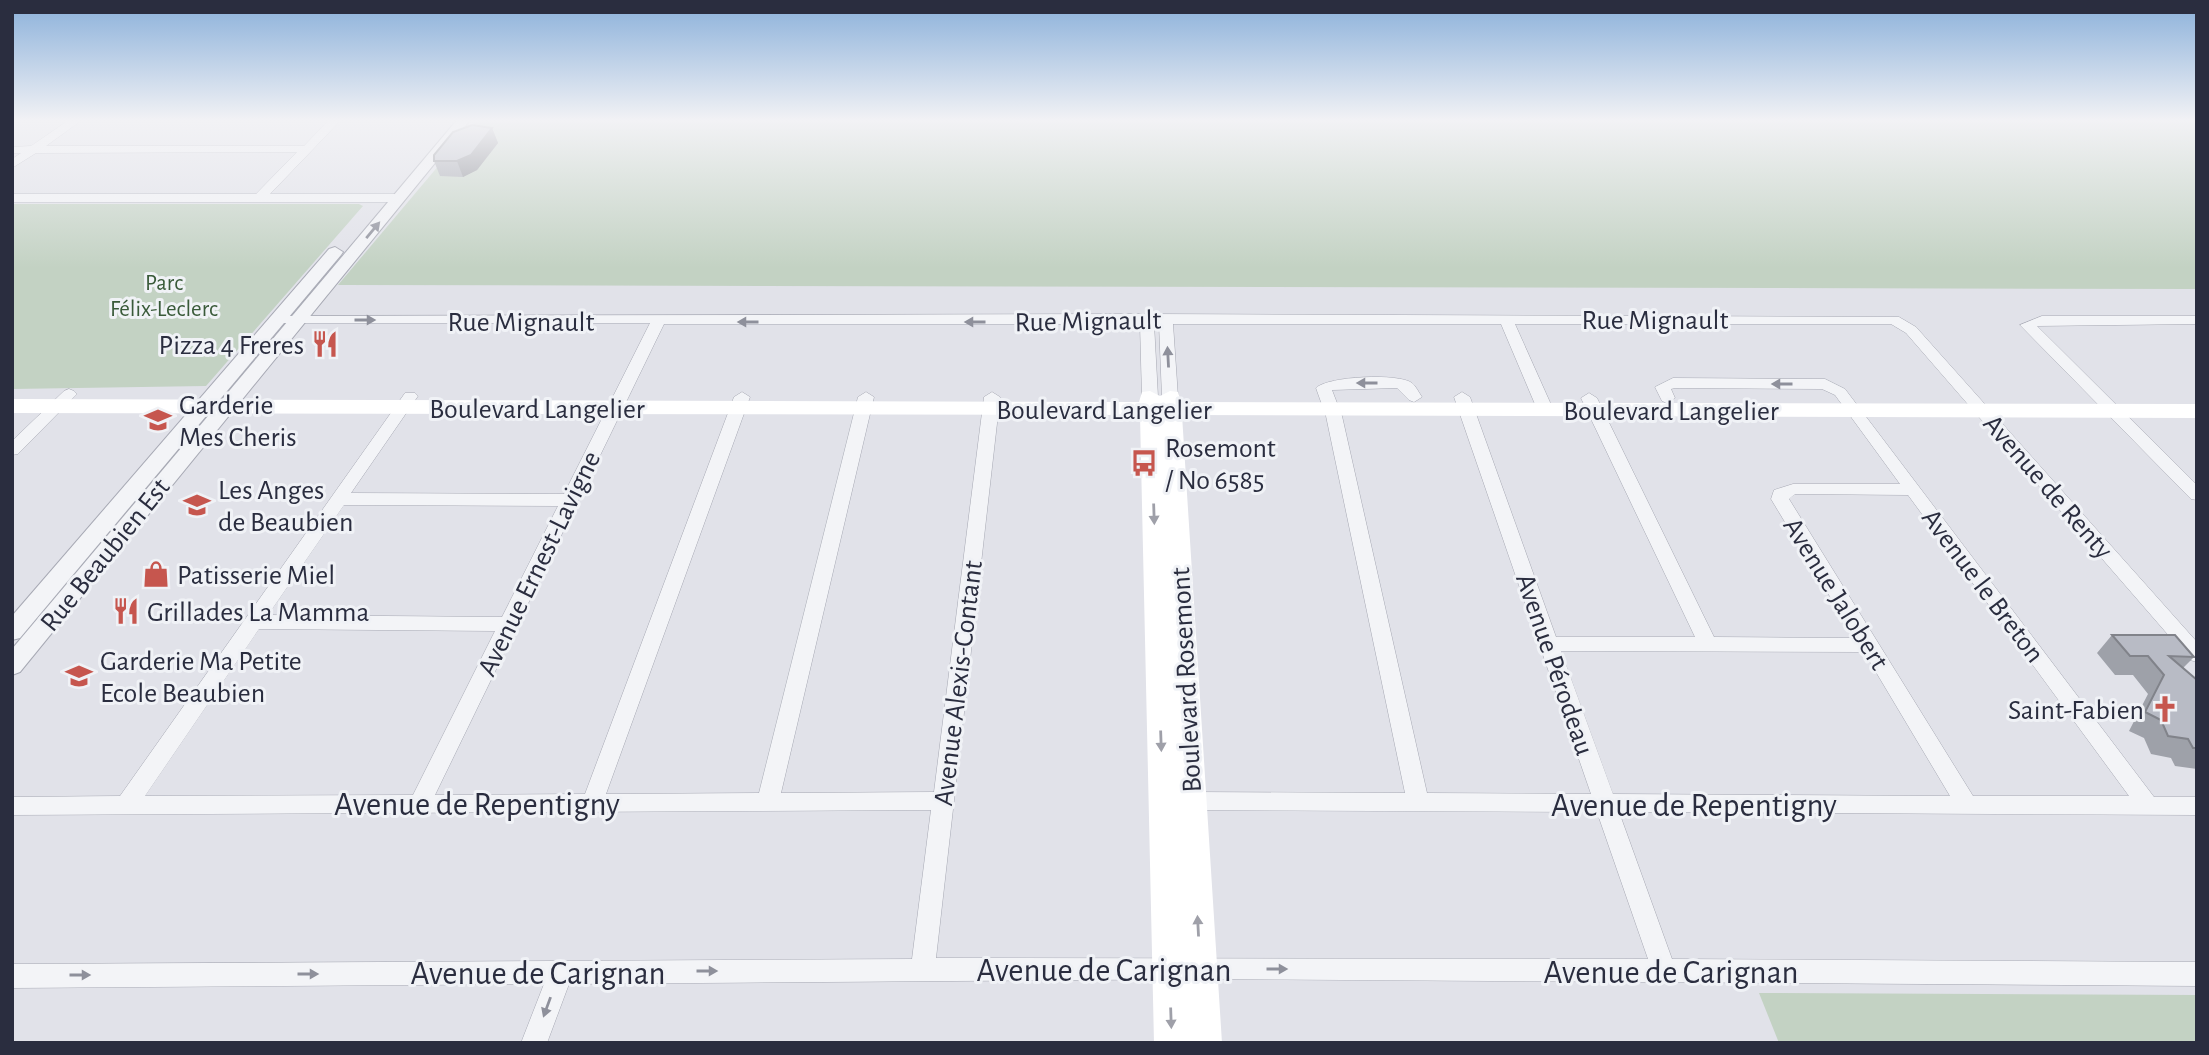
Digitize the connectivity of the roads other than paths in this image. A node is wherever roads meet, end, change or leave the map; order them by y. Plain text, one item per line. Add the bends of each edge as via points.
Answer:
1 (287, 169) edge
2 (407, 169) edge
3 (423, 169) edge
4 (12, 198) edge
5 (258, 198) junction
6 (382, 198) junction
7 (399, 198) junction
8 (1147, 318) junction
9 (1166, 318) junction
10 (287, 319) junction
11 (1506, 319) junction
12 (2197, 320) edge
13 (1899, 321) joint
14 (658, 322) junction
15 (12, 394) edge
16 (2197, 398) edge
17 (62, 400) junction
18 (219, 400) junction
19 (406, 401) junction
20 (618, 402) junction
21 (740, 403) junction
22 (865, 403) junction
23 (991, 403) junction
24 (1160, 403) junction
25 (1330, 403) junction
26 (1464, 403) junction
27 (1543, 404) junction
28 (1592, 404) junction
29 (1849, 404) junction
30 (1977, 404) junction
31 (2105, 404) junction
32 (12, 406) edge
33 (2197, 411) edge
34 (12, 450) edge
35 (1914, 490) junction
36 (2197, 495) edge
37 (339, 499) junction
38 (570, 500) junction
39 (87, 575) junction
40 (59, 576) junction
41 (255, 622) junction
42 (509, 624) junction
43 (12, 632) edge
44 (1708, 644) junction
45 (1549, 645) junction
46 (1869, 645) junction
47 (2197, 655) edge
48 (12, 666) edge
49 (768, 801) junction
50 (942, 801) junction
51 (1192, 801) junction
52 (592, 803) junction
53 (1418, 803) junction
54 (1605, 803) junction
55 (127, 804) junction
56 (419, 804) junction
57 (1968, 805) junction
58 (2148, 805) junction
59 (12, 806) edge
60 (2197, 806) edge
61 (1200, 968) junction
62 (923, 969) junction
63 (1169, 969) junction
64 (1664, 971) junction
65 (561, 972) junction
66 (2197, 974) edge
67 (12, 976) edge
68 (534, 1043) edge
69 (1172, 1043) edge
70 (1204, 1043) edge

1 - 5 street
2 - 6 street, Rue Beaubien Est
3 - 7 street, Rue Beaubien Est
4 - 5 street
5 - 6 street
6 - 7 street
6 - 10 street, Rue Beaubien Est
10 -> 7 street, Rue Beaubien Est
8 - 9 street, Rue Mignault
8 -> 14 street, Rue Mignault
8 - 24 street, Boulevard Rosemont
9 - 11 street, Rue Mignault
24 -> 9 street, Boulevard Rosemont
10 -> 14 street, Rue Mignault
10 - 18 street, Rue Beaubien Est
11 - 13 street, Rue Mignault
11 - 27 street
12 - 31 street via 2028,323
13 - 30 street, Avenue de Renty
14 - 20 street, Avenue Ernest-Lavigne
15 - 17 main road, Boulevard Langelier
16 - 31 main road, Boulevard Langelier
17 - 18 main road, Boulevard Langelier
17 - 32 main road, Boulevard Langelier
17 - 34 street
18 - 19 main road, Boulevard Langelier
18 - 39 street, Rue Beaubien Est
18 - 40 street, Rue Beaubien Est
19 - 20 main road, Boulevard Langelier
19 - 37 street
20 - 21 main road, Boulevard Langelier
20 - 38 street, Avenue Ernest-Lavigne
21 - 22 main road, Boulevard Langelier
21 - 52 street
22 - 23 main road, Boulevard Langelier
22 - 49 street
23 - 24 main road, Boulevard Langelier
23 - 50 street, Avenue Alexis-Contant
24 - 25 main road, Boulevard Langelier
24 - 51 main road, Boulevard Rosemont
24 -> 63 main road, Boulevard Rosemont
25 - 26 main road, Boulevard Langelier
26 -> 25 main road, Boulevard Langelier via 1413,397
25 - 53 street
26 - 27 main road, Boulevard Langelier
26 - 45 street, Avenue Pérodeau
27 - 28 main road, Boulevard Langelier
28 - 29 main road, Boulevard Langelier
29 -> 28 main road, Boulevard Langelier via 1667,398
28 - 44 street
29 - 30 main road, Boulevard Langelier
29 - 35 street, Avenue le Breton
30 - 31 main road, Boulevard Langelier
30 - 47 street, Avenue de Renty
31 - 33 main road, Boulevard Langelier
31 - 36 street
35 - 46 street, Avenue Jalobert via 1794,489 1780,494
35 - 58 street, Avenue le Breton
37 - 38 street
37 - 41 street
38 - 42 street, Avenue Ernest-Lavigne
39 - 40 street
39 - 48 street, Rue Beaubien Est
40 - 43 street, Rue Beaubien Est
41 - 42 street
41 - 55 street
42 - 56 street, Avenue Ernest-Lavigne
44 - 45 street
44 - 46 street
45 - 54 street, Avenue Pérodeau
46 - 57 street, Avenue Jalobert
49 - 50 street, Avenue de Repentigny
49 - 52 street, Avenue de Repentigny
50 - 62 street, Avenue Alexis-Contant
51 - 53 street, Avenue de Repentigny
61 -> 51 main road, Boulevard Rosemont
52 - 56 street, Avenue de Repentigny
53 - 54 street, Avenue de Repentigny
54 - 57 street, Avenue de Repentigny
54 - 64 street, Avenue Pérodeau
55 - 56 street, Avenue de Repentigny
55 - 59 street, Avenue de Repentigny
57 - 58 street, Avenue de Repentigny
58 - 60 street, Avenue de Repentigny
61 - 63 street, Avenue de Carignan
61 -> 64 street, Avenue de Carignan
61 - 70 main road, Boulevard Rosemont
62 - 63 street, Avenue de Carignan
65 -> 62 street, Avenue de Carignan
63 -> 69 main road, Boulevard Rosemont
64 - 66 street, Avenue de Carignan
67 -> 65 street, Avenue de Carignan
65 -> 68 street

